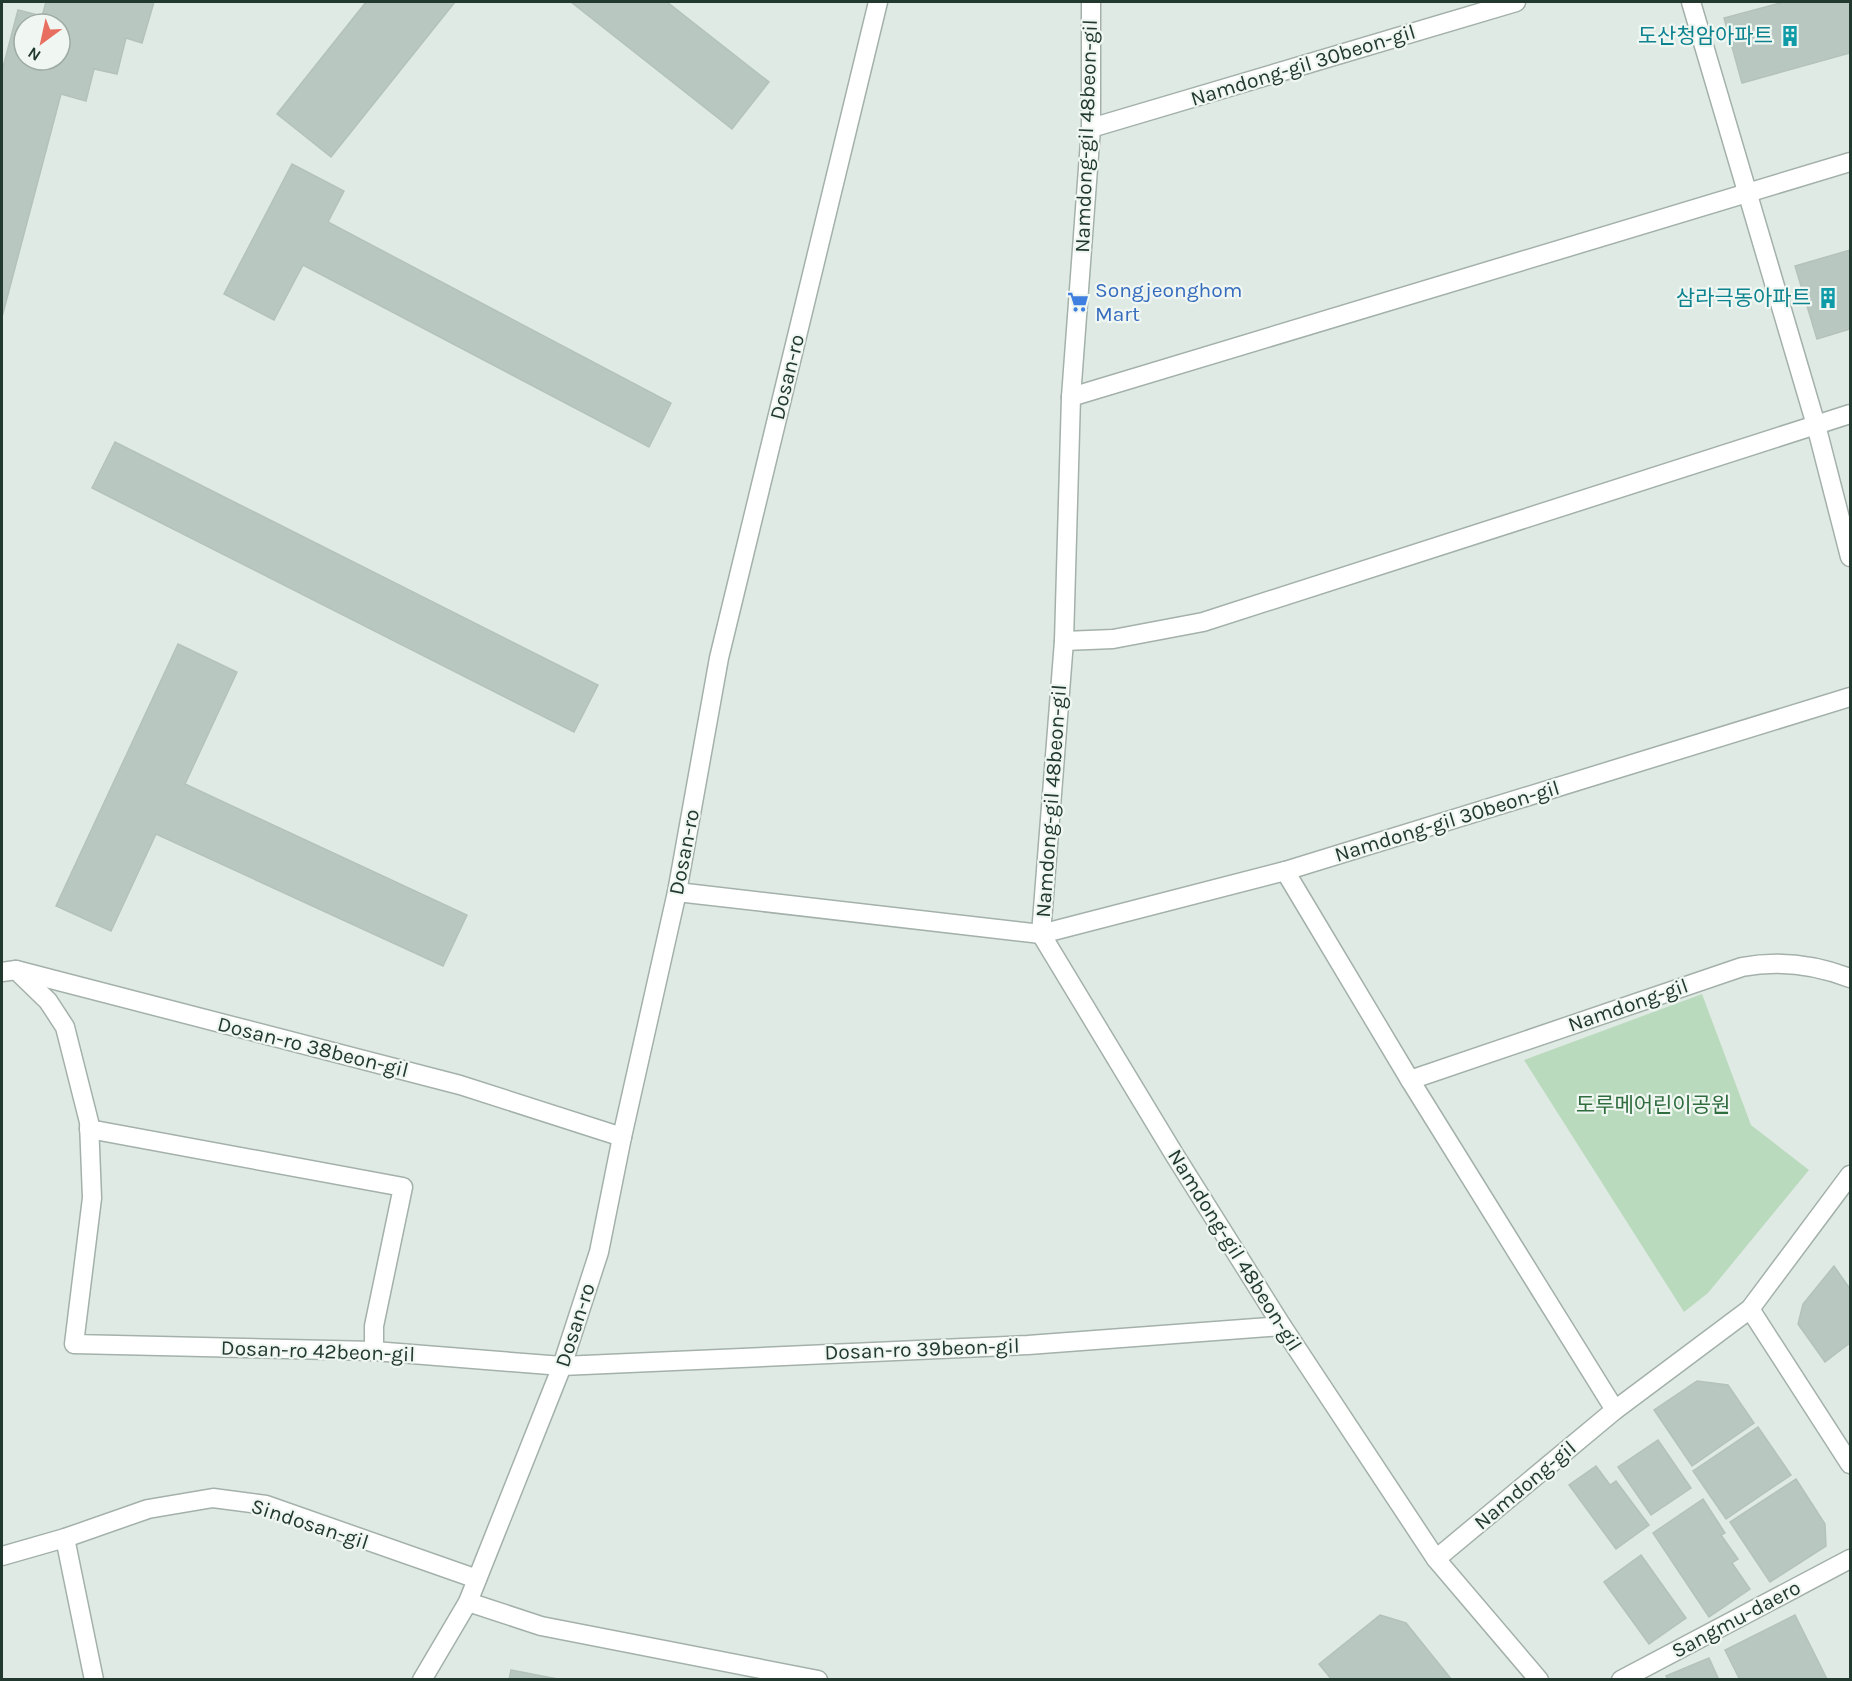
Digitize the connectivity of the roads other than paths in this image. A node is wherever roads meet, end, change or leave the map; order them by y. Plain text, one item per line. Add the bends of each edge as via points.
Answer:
1 (878, 2) edge
2 (1091, 2) edge
3 (1516, 2) edge
4 (1691, 2) edge
5 (1090, 128) junction
6 (1851, 162) edge
7 (1747, 194) junction
8 (1071, 397) junction
9 (1851, 414) edge
10 (1816, 425) junction
11 (1851, 556) edge
12 (1064, 641) junction
13 (1851, 697) edge
14 (1285, 871) junction
15 (677, 892) junction
16 (1041, 934) junction
17 (9, 971) edge
18 (1851, 978) edge
19 (1410, 1080) junction
20 (89, 1129) junction
21 (622, 1137) junction
22 (1851, 1175) edge
23 (1750, 1309) junction
24 (1282, 1326) junction
25 (374, 1351) junction
26 (562, 1366) junction
27 (1615, 1410) junction
28 (1851, 1464) edge
29 (65, 1538) junction
30 (2, 1556) edge
31 (1436, 1559) junction
32 (1851, 1559) edge
33 (477, 1580) junction
34 (468, 1602) junction
35 (755, 1673) edge
36 (94, 1680) edge
37 (422, 1680) edge
38 (818, 1680) edge
39 (1539, 1680) edge
40 (1621, 1680) edge

1 - 15 street, Dosan-ro via 719,658
2 - 5 street, Namdong-gil 48beon-gil
3 - 5 street, Namdong-gil 30beon-gil
4 - 7 street
5 - 8 street, Namdong-gil 48beon-gil
6 - 7 street
7 - 8 street
7 - 10 street
8 - 12 street, Namdong-gil 48beon-gil
9 - 10 street
10 - 11 street
10 - 12 street via 1203,622 1113,639
12 - 16 street, Namdong-gil 48beon-gil
13 - 14 street, Namdong-gil 30beon-gil
14 - 16 street, Namdong-gil 30beon-gil
14 - 19 street
15 - 16 street
15 - 21 street, Dosan-ro
16 - 24 street, Namdong-gil 48beon-gil
17 - 20 street via 48,1001 65,1027
17 - 21 street, Dosan-ro 38beon-gil via 460,1085
18 - 19 street, Namdong-gil via 1786,964 1742,967
19 - 27 street
20 - 25 street via 403,1187 374,1326
20 - 25 street, Dosan-ro 42beon-gil via 92,1198 74,1344
21 - 26 street, Dosan-ro via 599,1252
22 - 23 street, Namdong-gil
23 - 27 street, Namdong-gil
23 - 28 street
24 - 26 street, Dosan-ro 39beon-gil via 1028,1345
24 - 31 street, Namdong-gil 48beon-gil
25 - 26 street, Dosan-ro 42beon-gil
26 - 33 street, Dosan-ro
27 - 31 street, Namdong-gil
29 - 30 street, Sindosan-gil
29 - 33 street, Sindosan-gil via 148,1509 213,1498 266,1505
29 - 36 street
31 - 39 street, Namdong-gil 48beon-gil
32 - 40 street, Sangmu-daero
33 - 34 street, Dosan-ro
34 - 35 street via 541,1626
34 - 37 street, Dosan-ro
35 - 38 street

